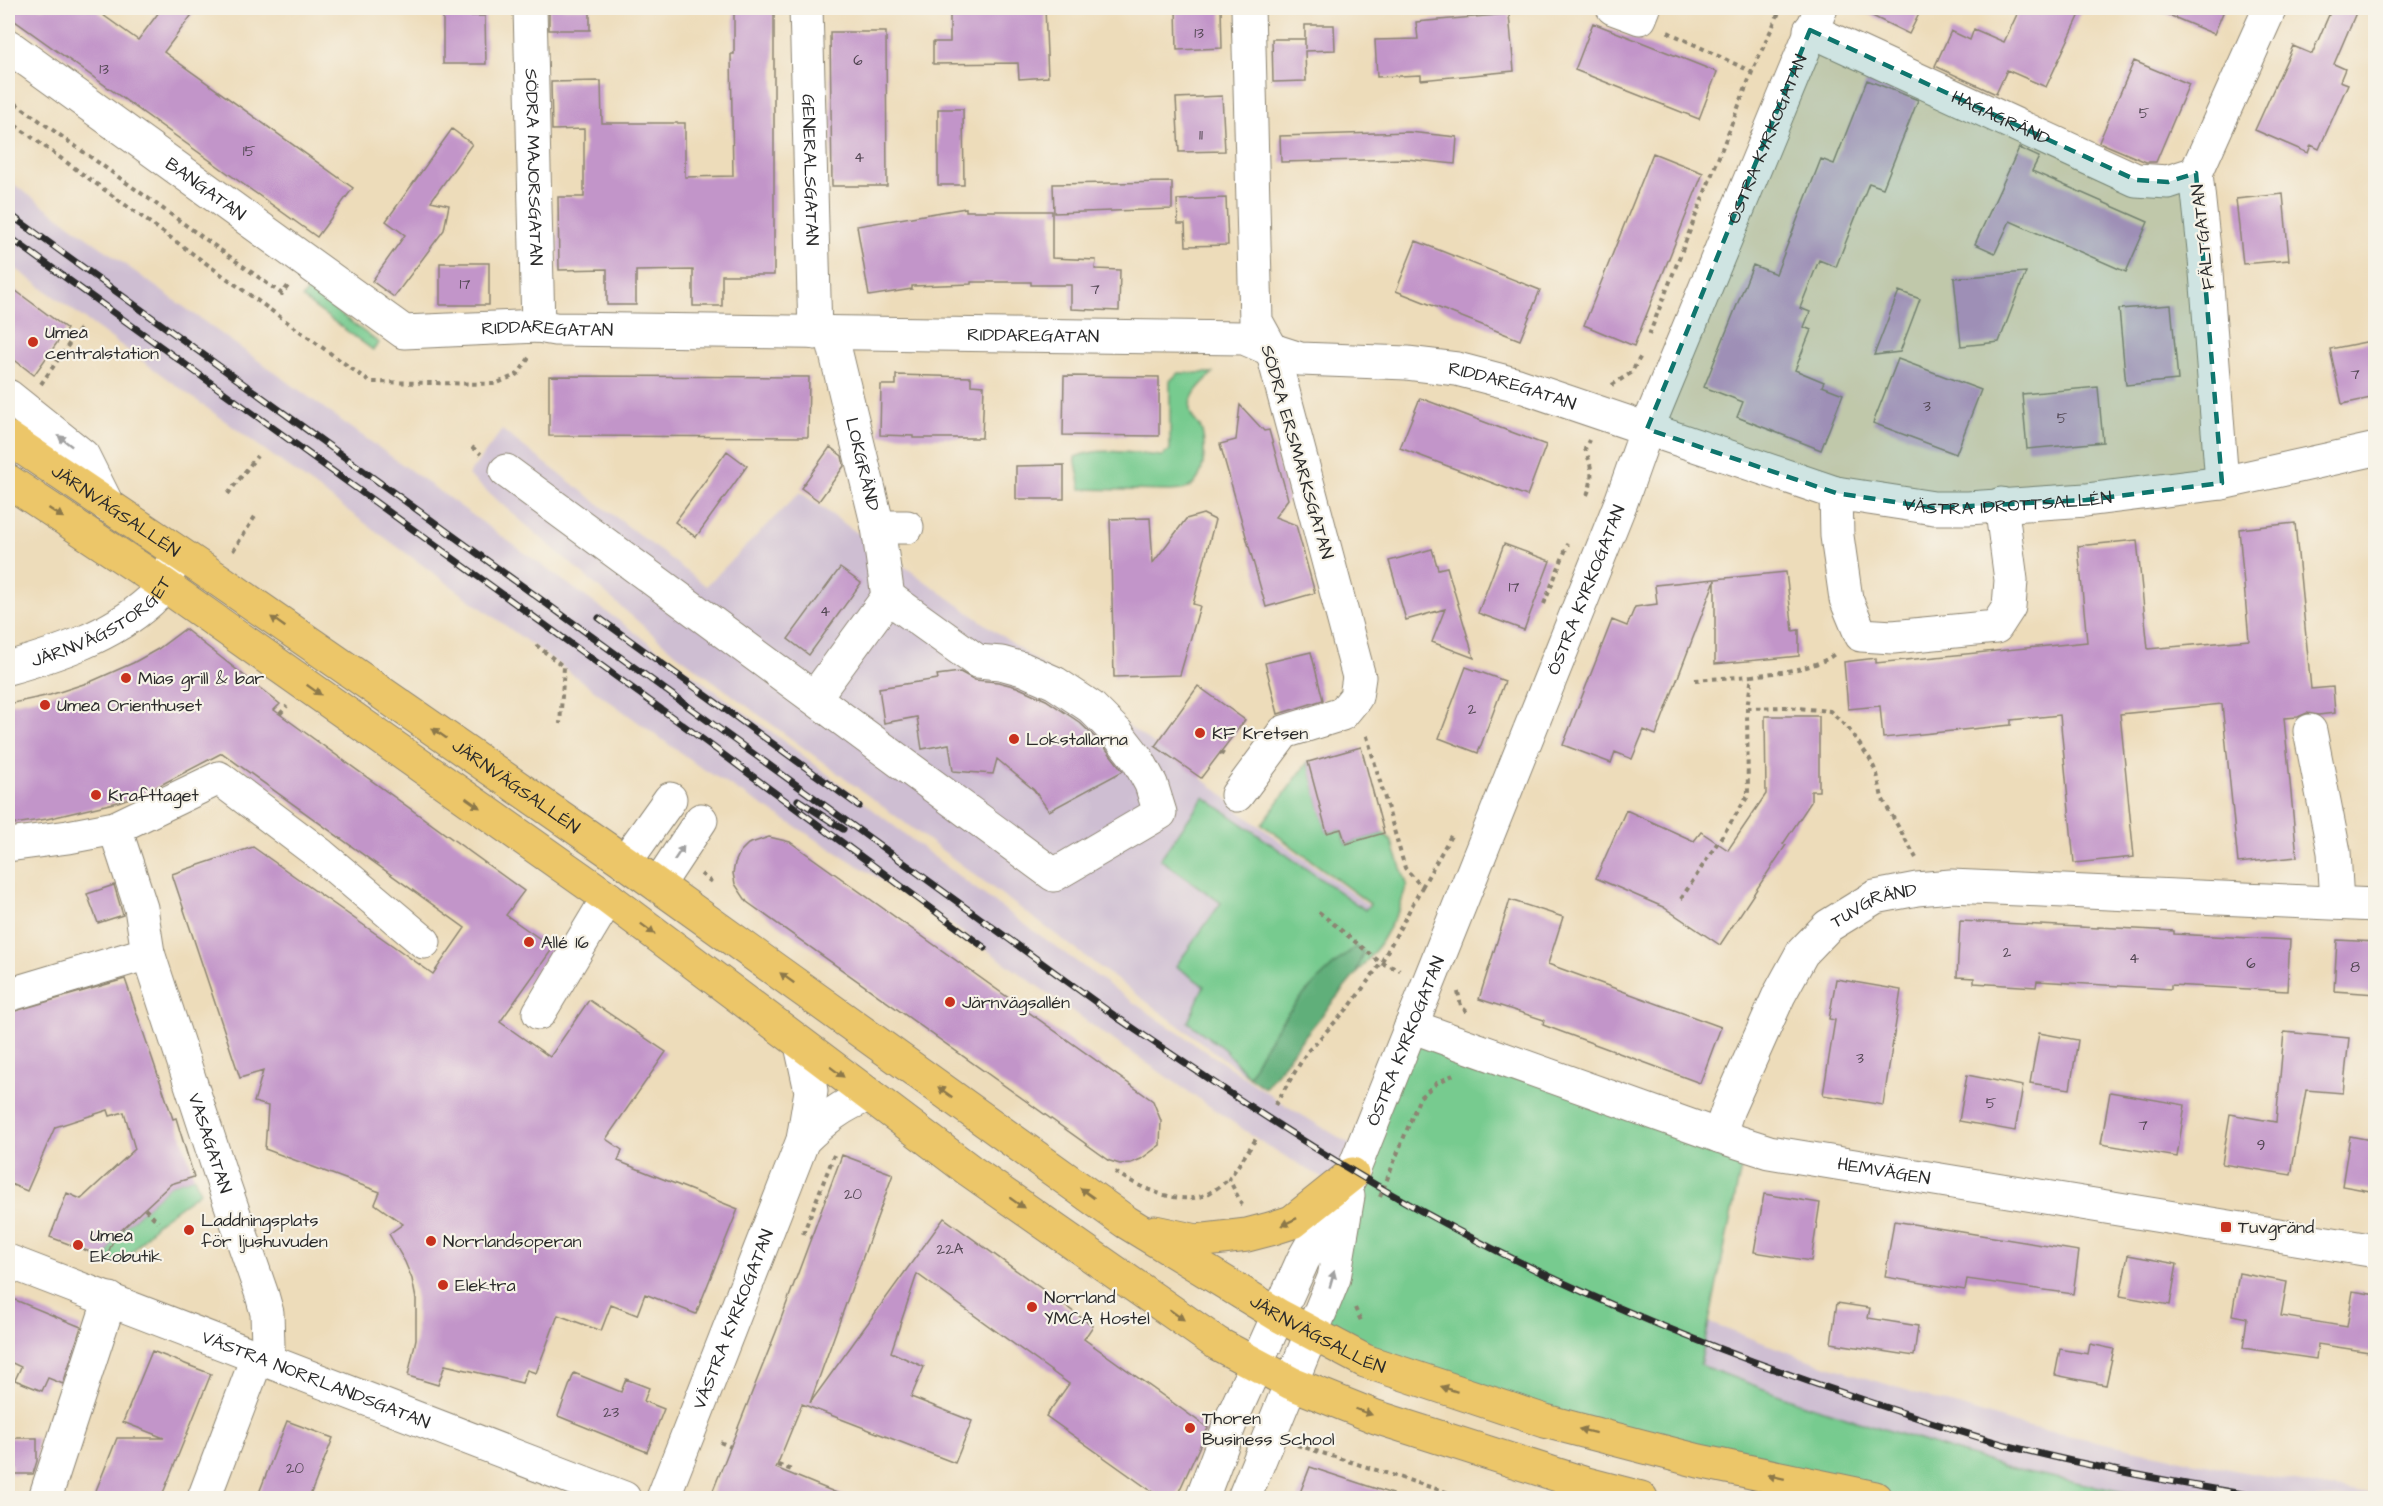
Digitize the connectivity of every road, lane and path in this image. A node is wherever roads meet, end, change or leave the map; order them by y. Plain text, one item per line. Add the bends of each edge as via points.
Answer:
1 (530, 8) edge
2 (806, 8) edge
3 (1248, 8) edge
4 (1781, 8) edge
5 (2270, 8) edge
6 (1632, 11) edge
7 (1816, 19) edge
8 (8, 46) edge
9 (1752, 72) junction
10 (8, 98) edge
11 (8, 120) edge
12 (2196, 173) junction
13 (307, 262) junction
14 (253, 298) dead end
15 (538, 326) junction
16 (405, 332) joint
17 (823, 333) junction
18 (1272, 350) junction
19 (1608, 393) dead end
20 (8, 396) edge
21 (1647, 429) junction
22 (1591, 435) dead end
23 (8, 438) edge
24 (472, 447) dead end
25 (2376, 449) edge
26 (257, 456) dead end
27 (494, 462) joint
28 (8, 481) edge
29 (2222, 483) junction
30 (1836, 493) junction
31 (228, 494) dead end
32 (1585, 502) dead end
33 (2001, 504) junction
34 (108, 506) junction
35 (256, 515) dead end
36 (1572, 534) dead end
37 (232, 552) dead end
38 (177, 553) junction
39 (163, 584) junction
40 (888, 597) junction
41 (1542, 608) dead end
42 (1861, 635) junction
43 (536, 645) dead end
44 (8, 668) edge
45 (1752, 676) junction
46 (1695, 680) dead end
47 (1357, 687) junction
48 (814, 698) junction
49 (1748, 708) junction
50 (560, 724) dead end
51 (2310, 731) dead end
52 (1220, 752) dead end
53 (1226, 756) dead end
54 (1237, 795) dead end
55 (670, 799) dead end
56 (701, 820) dead end
57 (1457, 825) dead end
58 (115, 828) junction
59 (8, 845) edge
60 (677, 856) junction
61 (625, 862) junction
62 (658, 885) junction
63 (1422, 887) junction
64 (1931, 888) junction
65 (721, 889) dead end
66 (608, 898) junction
67 (1681, 899) dead end
68 (2337, 903) junction
69 (2376, 905) edge
70 (1319, 912) dead end
71 (424, 942) dead end
72 (148, 953) junction
73 (1381, 963) junction
74 (1457, 987) dead end
75 (8, 995) edge
76 (539, 1013) dead end
77 (1474, 1017) dead end
78 (1411, 1026) junction
79 (801, 1045) junction
80 (1462, 1076) dead end
81 (869, 1095) junction
82 (1275, 1105) dead end
83 (1719, 1136) junction
84 (802, 1140) junction
85 (1107, 1167) dead end
86 (1352, 1174) junction
87 (1229, 1179) dead end
88 (1377, 1207) dead end
89 (145, 1209) dead end
90 (158, 1222) dead end
91 (1126, 1222) junction
92 (2376, 1251) edge
93 (8, 1261) edge
94 (111, 1299) junction
95 (1353, 1306) dead end
96 (1278, 1315) junction
97 (1312, 1334) junction
98 (1352, 1354) junction
99 (256, 1358) junction
100 (1256, 1364) junction
101 (1291, 1383) junction
102 (720, 1442) dead end
103 (1294, 1444) dead end
104 (731, 1447) dead end
105 (778, 1465) dead end
106 (792, 1470) dead end
107 (1587, 1491) edge
108 (45, 1498) edge
109 (204, 1498) edge
110 (624, 1498) edge
111 (663, 1498) edge
112 (1202, 1498) edge
113 (1244, 1498) edge
114 (1465, 1498) edge
115 (1641, 1498) edge
116 (1875, 1498) edge

1 - 15 street, SÖDRA MAJORSGATAN
2 - 17 street, GENERALSGATAN
3 - 18 street, SÖDRA ERSMARKSGATAN via 1256,321
4 - 9 path
5 - 12 street, FÄLTGATAN
6 - 9 path
7 - 12 street, HAGAGRÄND via 2136,180 2168,182
7 - 21 street, ÖSTRA KYRKOGATAN
8 - 13 street, BANGATAN
9 - 19 path via 1641,356 1631,373 1613,383
10 - 13 path via 282,294
11 - 14 path
12 - 29 street, FÄLTGATAN
13 - 16 street, BANGATAN
15 - 16 street, RIDDAREGATAN
15 - 17 street, RIDDAREGATAN
17 - 18 street, RIDDAREGATAN via 1244,338
17 - 40 street, LOKGRÄND via 893,527
18 - 21 street, RIDDAREGATAN via 1300,359 1457,369 1518,385
18 - 47 street, SÖDRA ERSMARKSGATAN
34 -> 20 street via 83,456
21 - 30 street, VÄSTRA IDROTTSALLÉN
21 - 78 street, ÖSTRA KYRKOGATAN
22 - 32 path via 1585,449 1592,478
23 - 34 main road, JÄRNVÄGSALLÉN
24 - 27 path
25 - 29 street, VÄSTRA IDROTTSALLÉN
26 - 31 path
27 - 48 street
28 -> 39 main road, JÄRNVÄGSALLÉN
29 - 33 street, VÄSTRA IDROTTSALLÉN via 2086,500
30 - 33 street, VÄSTRA IDROTTSALLÉN via 1934,508
30 - 42 street via 1837,536 1846,599
33 - 42 street via 2011,580 2009,607 1996,627 1893,637
34 - 38 main road, JÄRNVÄGSALLÉN
35 - 37 path
36 - 41 path
38 - 39 street, JÄRNVÄGSTORGET
61 -> 38 main road, JÄRNVÄGSALLÉN
39 - 44 street, JÄRNVÄGSTORGET via 151,600 119,623 44,657
39 -> 66 main road, JÄRNVÄGSALLÉN
40 - 48 street
40 - 48 street via 976,661 1023,669 1055,683 1091,707 1138,760 1160,813 1054,875
42 - 45 path via 1828,660
43 - 50 path via 564,667
45 - 46 path
45 - 49 path
47 - 54 street via 1342,714 1284,732
47 - 63 path via 1406,868
49 - 64 path via 1830,711 1848,728 1870,759 1882,798
49 - 67 path via 1748,796
51 - 68 street via 2334,852
52 - 53 path
55 - 61 street
60 -> 56 street
57 - 63 path
58 - 59 street
58 - 71 street via 219,778 321,855
58 - 72 street via 141,908
60 - 62 street
60 - 65 path
61 - 62 main road, JÄRNVÄGSALLÉN
91 -> 62 main road, JÄRNVÄGSALLÉN
63 - 73 path
64 - 68 street, TUVGRÄND
64 - 83 street, TUVGRÄND via 1875,897 1828,926 1802,953 1779,995
66 - 76 street
66 -> 79 main road, JÄRNVÄGSALLÉN
68 - 69 street, TUVGRÄND
70 - 73 path
72 - 75 street
72 - 99 street, VASAGATAN via 262,1295 268,1346
73 - 82 path via 1350,1006 1307,1052
74 - 77 path via 1461,1006
78 - 83 street, HEMVÄGEN
78 - 86 street, ÖSTRA KYRKOGATAN
79 -> 81 main road, JÄRNVÄGSALLÉN
79 - 84 street, VÄSTRA KYRKOGATAN via 812,1091
80 - 88 path via 1453,1074 1420,1097
81 - 84 street, VÄSTRA KYRKOGATAN via 835,1110
81 -> 100 main road, JÄRNVÄGSALLÉN via 1208,1337
83 - 92 street, HEMVÄGEN via 1769,1152
84 - 111 street, VÄSTRA KYRKOGATAN
85 - 87 path via 1154,1192 1175,1198 1204,1195
86 -> 91 main road via 1292,1222 1247,1235 1176,1238
86 - 96 street, ÖSTRA KYRKOGATAN via 1303,1260
97 -> 86 street, ÖSTRA KYRKOGATAN via 1334,1278
89 - 90 path
91 - 96 main road, JÄRNVÄGSALLÉN
93 - 94 street, VÄSTRA NORRLANDSGATAN
94 - 99 street, VÄSTRA NORRLANDSGATAN
94 - 108 street
95 - 98 path via 1364,1327
96 - 97 main road, JÄRNVÄGSALLÉN
96 - 100 street, ÖSTRA KYRKOGATAN
97 - 98 main road, JÄRNVÄGSALLÉN
97 - 101 street, ÖSTRA KYRKOGATAN
116 -> 98 main road, JÄRNVÄGSALLÉN via 1699,1461 1545,1421
99 - 109 street, VASAGATAN
99 - 110 street, VÄSTRA NORRLANDSGATAN
100 - 101 main road, JÄRNVÄGSALLÉN
100 - 112 street, ÖSTRA KYRKOGATAN
101 -> 107 main road, JÄRNVÄGSALLÉN
101 - 113 street, ÖSTRA KYRKOGATAN
102 - 104 path
103 - 114 path
105 - 106 path
107 - 115 main road, JÄRNVÄGSALLÉN

